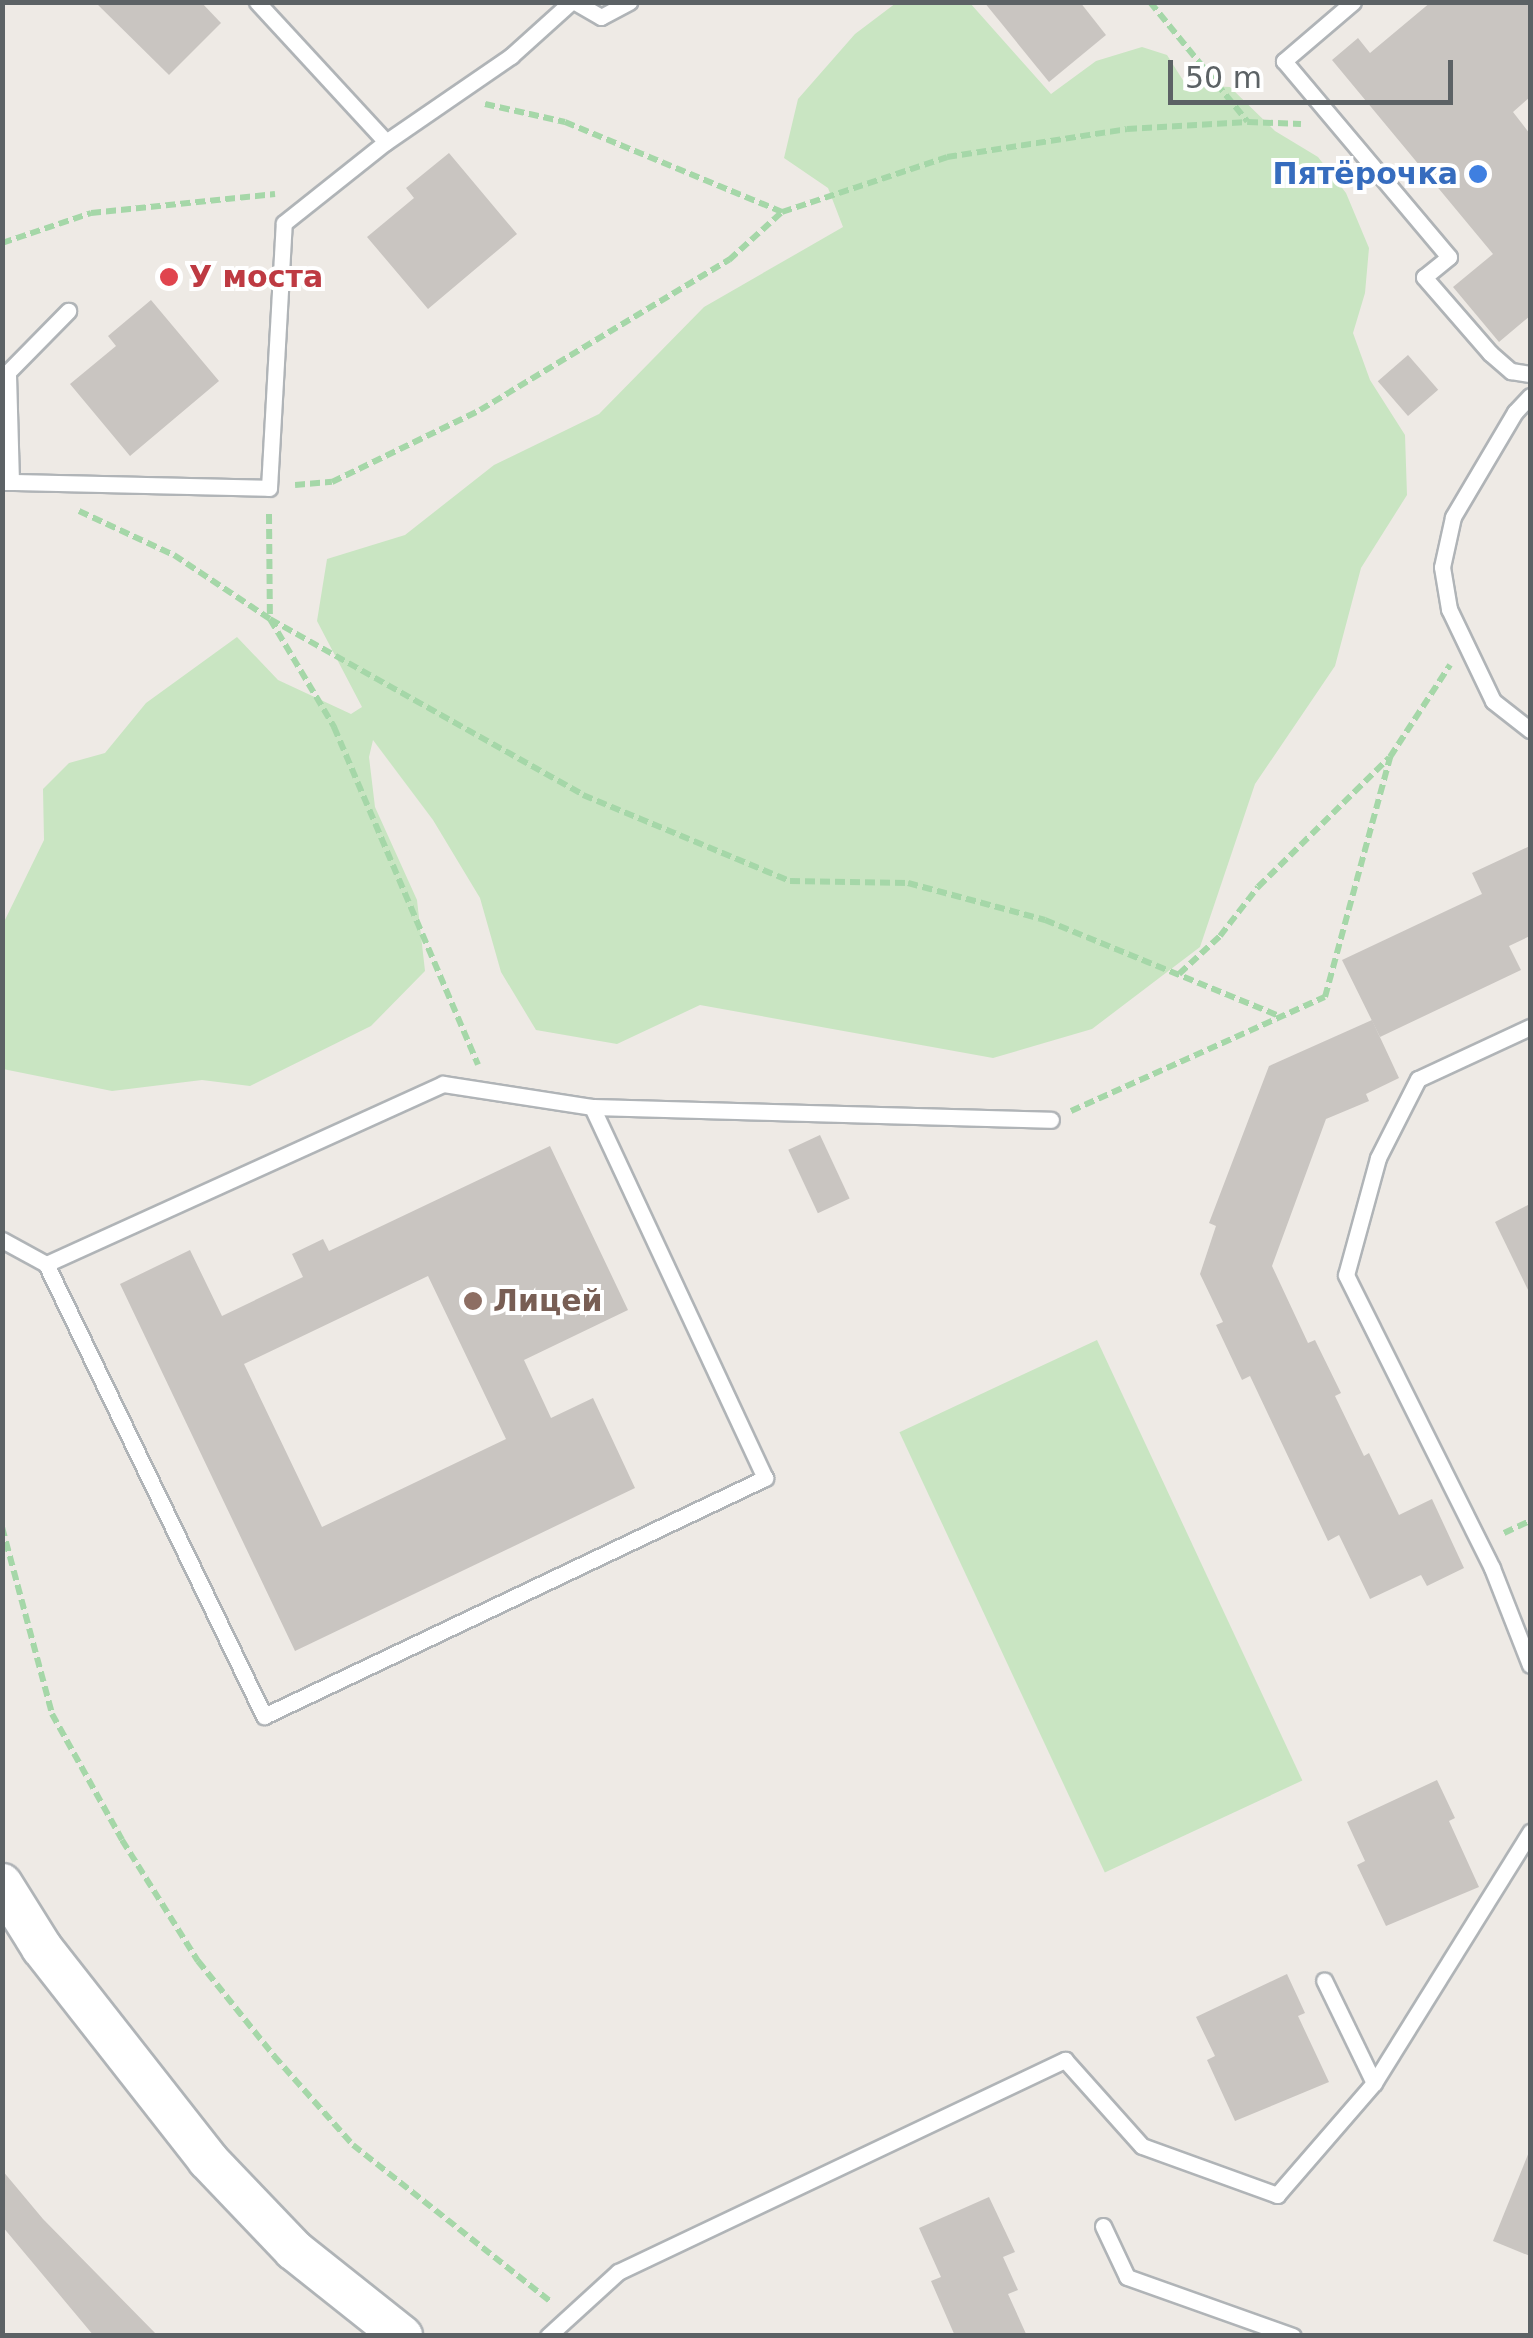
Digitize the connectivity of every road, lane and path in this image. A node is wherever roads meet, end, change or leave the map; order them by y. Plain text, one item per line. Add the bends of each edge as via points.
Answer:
1 (257, 2) edge
2 (573, 2) edge
3 (629, 2) edge
4 (1150, 2) edge
5 (1353, 2) edge
6 (456, 98) junction
7 (1248, 122) junction
8 (1337, 126) junction
9 (386, 142) junction
10 (327, 189) junction
11 (782, 212) junction
12 (2, 243) edge
13 (68, 311) dead end
14 (1530, 374) edge
15 (1530, 396) edge
16 (6, 482) edge
17 (269, 488) junction
18 (270, 619) junction
19 (1463, 645) junction
20 (1530, 730) edge
21 (1390, 757) junction
22 (1178, 975) junction
23 (1281, 1017) junction
24 (1530, 1026) edge
25 (489, 1091) junction
26 (592, 1107) junction
27 (1052, 1120) joint
28 (2, 1240) edge
29 (46, 1264) junction
30 (2, 1527) edge
31 (1530, 1664) edge
32 (1530, 1832) edge
33 (2, 1884) edge
34 (1324, 1980) dead end
35 (1374, 2083) junction
36 (1103, 2226) dead end
37 (567, 2315) junction
38 (402, 2336) edge
39 (548, 2336) edge
40 (1292, 2336) edge

1 - 9 lane
2 - 3 lane via 601,17
2 - 6 lane
4 - 7 path
5 - 8 lane via 1284,61
6 - 9 lane
6 - 11 path via 566,122
7 - 8 path
7 - 11 path via 1127,129 947,157
8 - 14 lane via 1449,257 1424,277 1490,353 1510,371
9 - 10 lane
10 - 12 path via 91,213
10 - 17 lane via 284,223
11 - 17 path via 729,260 480,410 332,482
13 - 16 lane via 8,372
15 - 19 lane via 1452,517 1442,567
16 - 17 lane
16 - 18 path via 174,555
17 - 18 path
18 - 22 path via 583,795 790,881 908,883 1044,920
18 - 25 path via 334,727
19 - 20 lane via 1493,701
19 - 21 path
21 - 22 path
21 - 23 path via 1326,998
22 - 23 path
23 - 27 path
24 - 31 lane via 1418,1079 1378,1158 1346,1275 1492,1568
25 - 26 lane
25 - 29 lane via 443,1084
26 - 27 lane
26 - 29 lane via 766,1478 264,1716
28 - 29 lane
30 - 37 path via 52,1714 198,1961 353,2144
32 - 35 lane
33 - 38 street via 42,1948 208,2160 294,2250
34 - 35 lane
35 - 37 lane via 1277,2195 1142,2146 1065,2060 618,2272
36 - 40 lane via 1127,2276
37 - 39 lane

